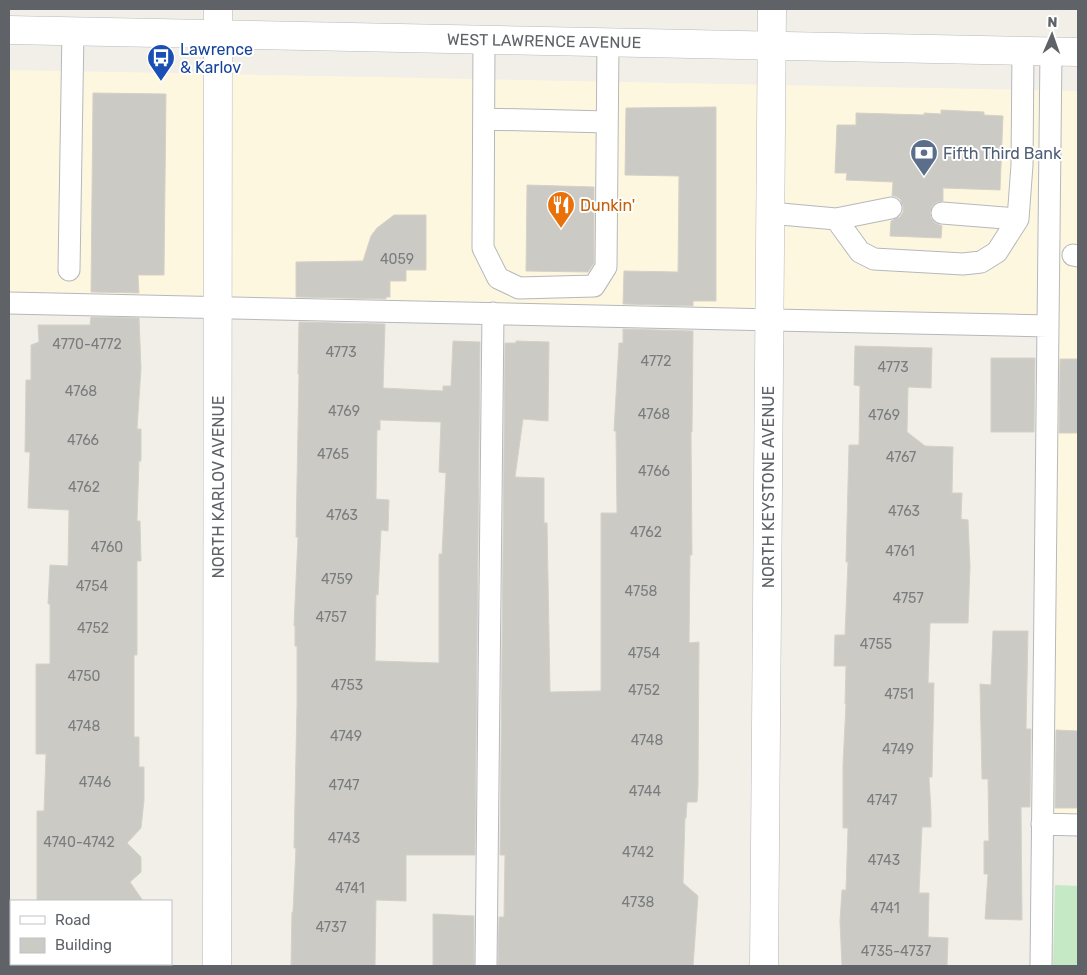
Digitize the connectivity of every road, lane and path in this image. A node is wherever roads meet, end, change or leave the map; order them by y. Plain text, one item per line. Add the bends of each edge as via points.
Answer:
1 (772, 9) edge
2 (218, 22) edge
3 (9, 30) edge
4 (73, 31) junction
5 (484, 40) junction
6 (608, 42) junction
7 (771, 45) junction
8 (1022, 50) junction
9 (1051, 51) junction
10 (1078, 52) edge
11 (484, 119) junction
12 (607, 122) junction
13 (891, 208) dead end
14 (770, 213) junction
15 (942, 213) dead end
16 (836, 219) junction
17 (1018, 220) junction
18 (68, 270) dead end
19 (9, 303) edge
20 (218, 308) junction
21 (493, 313) junction
22 (769, 319) junction
23 (1048, 326) junction
24 (1042, 824) junction
25 (1078, 825) edge
26 (217, 966) edge
27 (486, 966) edge
28 (764, 966) edge
29 (1041, 966) edge

1 - 7 street, NORTH KEYSTONE AVENUE
2 - 4 street, WEST LAWRENCE AVENUE
2 - 5 street, WEST LAWRENCE AVENUE
2 - 20 street, NORTH KARLOV AVENUE
3 - 4 street, WEST LAWRENCE AVENUE
4 - 18 lane
5 - 6 street, WEST LAWRENCE AVENUE
5 - 11 lane
6 - 7 street, WEST LAWRENCE AVENUE
6 - 12 lane
7 - 8 street, WEST LAWRENCE AVENUE
7 - 14 street, NORTH KEYSTONE AVENUE
8 - 9 street, WEST LAWRENCE AVENUE
8 - 17 lane via 1022,165
9 - 10 street, WEST LAWRENCE AVENUE
9 - 23 lane
11 - 12 lane
11 - 12 lane via 483,248 498,278 519,288 594,286 606,267
13 - 16 lane
14 - 16 lane
14 - 22 street, NORTH KEYSTONE AVENUE
15 - 17 lane
16 - 17 lane via 860,252 874,259 963,264 981,262 997,252
19 - 20 lane
20 - 21 lane
20 - 26 street, NORTH KARLOV AVENUE
21 - 22 lane
21 - 27 lane
22 - 23 lane
22 - 28 street, NORTH KEYSTONE AVENUE
23 - 24 lane
24 - 25 lane
24 - 29 lane

